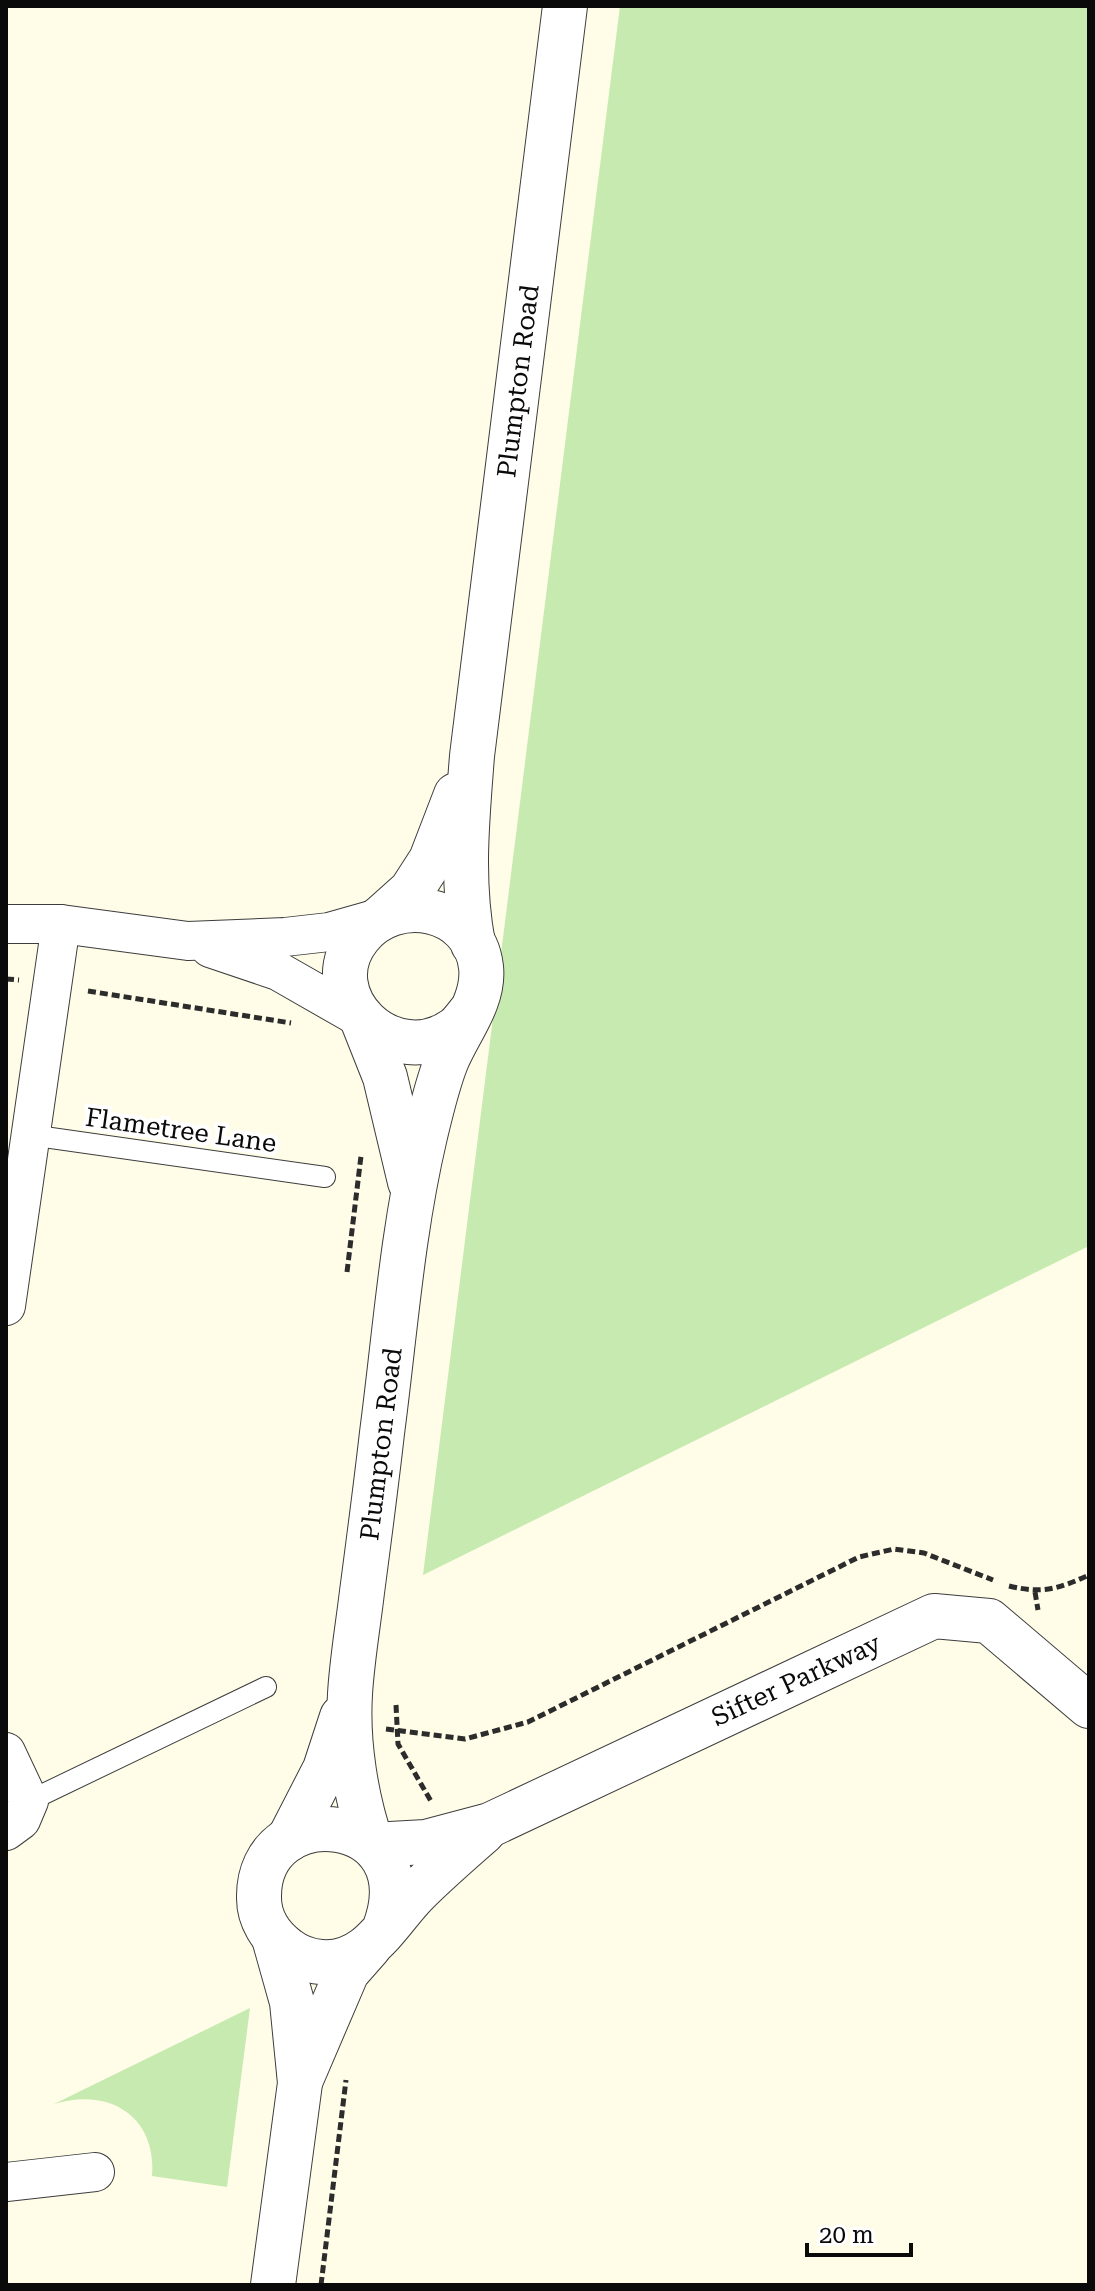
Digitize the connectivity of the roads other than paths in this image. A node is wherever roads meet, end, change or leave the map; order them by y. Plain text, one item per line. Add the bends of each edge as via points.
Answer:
1 (565, 6) edge
2 (472, 756) junction
3 (382, 917) junction
4 (6, 924) edge
5 (61, 924) junction
6 (188, 941) junction
7 (473, 944) junction
8 (472, 1010) junction
9 (362, 1019) junction
10 (30, 1135) junction
11 (325, 1177) dead end
12 (412, 1192) junction
13 (6, 1306) edge
14 (266, 1687) dead end
15 (1089, 1706) edge
16 (350, 1710) junction
17 (6, 1752) edge
18 (29, 1801) junction
19 (490, 1825) junction
20 (6, 1831) edge
21 (289, 1839) junction
22 (372, 1845) junction
23 (274, 1938) junction
24 (377, 1939) junction
25 (300, 2083) junction
26 (95, 2172) dead end
27 (6, 2182) edge
28 (273, 2285) edge

1 - 2 street, Plumpton Road
2 - 3 street, Plumpton Road via 431,860 411,891
2 - 7 street, Plumpton Road via 464,867
3 - 6 street via 329,932
3 - 7 street via 416,909 439,913
3 - 9 street, Plumpton Road via 357,939 347,963 351,1001
4 - 5 street
5 - 6 street
5 - 10 street
6 - 9 street via 278,971
7 - 8 street, Plumpton Road via 481,966
8 - 9 street via 457,1028 436,1040 416,1043 395,1041
8 - 12 street, Plumpton Road via 446,1062
9 - 12 street, Plumpton Road via 385,1077
10 - 11 lane, Flametree Lane
10 - 13 street
12 - 16 street, Plumpton Road
14 - 18 lane
15 - 19 street, Sifter Parkway via 989,1621 934,1616
16 - 21 street, Plumpton Road
16 - 22 street, Plumpton Road via 355,1787
17 - 18 street
18 - 20 street via 21,1820
19 - 22 street, Sifter Parkway via 426,1842
19 - 24 street, Sifter Parkway via 436,1873
21 - 22 street via 329,1828 351,1832
21 - 23 street, Plumpton Road via 269,1859 260,1880 263,1920
22 - 24 street, Plumpton Road via 386,1863 393,1885 393,1908
23 - 24 street via 289,1951 329,1962 349,1959
23 - 25 street, Plumpton Road via 292,2002
24 - 25 street, Plumpton Road via 347,1972
25 - 28 street, Plumpton Road
26 - 27 street

